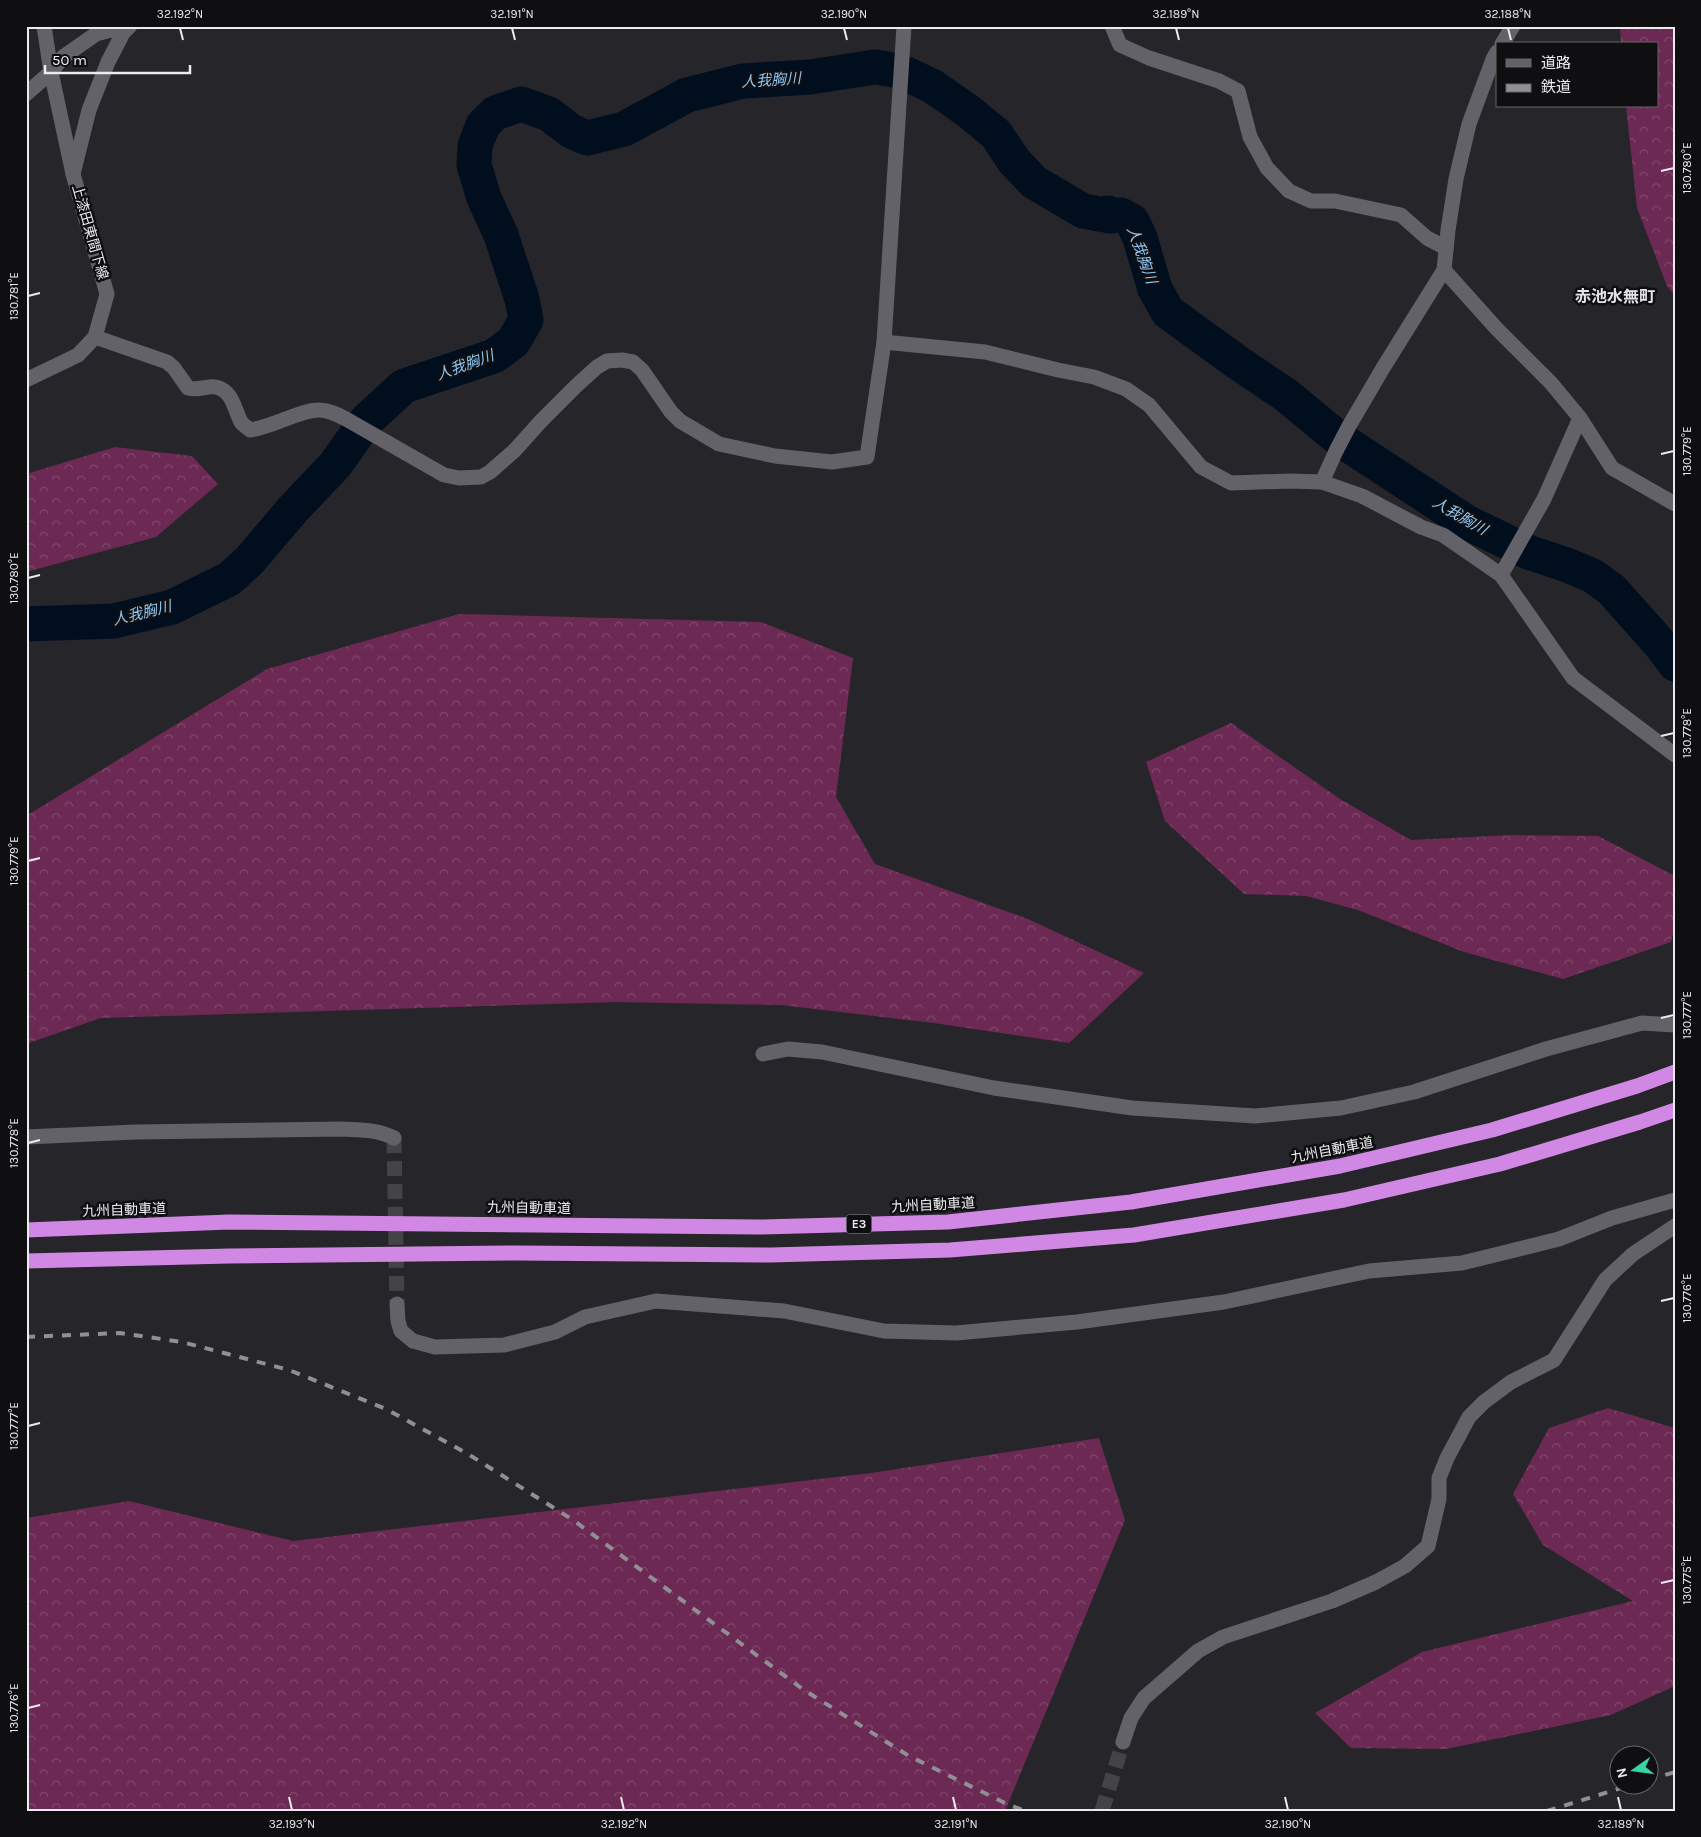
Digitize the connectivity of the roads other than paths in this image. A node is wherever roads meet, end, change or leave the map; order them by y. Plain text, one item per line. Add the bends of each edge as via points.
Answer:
1 (44, 26) edge
2 (904, 26) edge
3 (1112, 26) edge
4 (1513, 26) edge
5 (127, 30) edge
6 (1503, 42) edge
7 (1496, 54) edge
8 (51, 72) junction
9 (26, 94) edge
10 (73, 174) junction
11 (1446, 248) junction
12 (1444, 270) junction
13 (95, 337) junction
14 (884, 342) junction
15 (26, 380) edge
16 (1580, 418) junction
17 (1322, 482) junction
18 (1675, 504) edge
19 (1501, 574) junction
20 (1675, 755) edge
21 (1675, 1025) edge
22 (763, 1054) dead end
23 (1675, 1072) edge
24 (1675, 1110) edge
25 (26, 1137) edge
26 (394, 1138) dead end
27 (1675, 1200) edge
28 (1675, 1226) edge
29 (26, 1230) edge
30 (26, 1261) edge
31 (397, 1304) tunnel mouth
32 (1122, 1742) tunnel mouth

1 - 8 street
2 - 14 street
3 - 11 street via 1120,45 1238,91 1250,137 1267,168 1289,191 1311,201 1335,200 1401,215 1427,238
4 - 6 street
5 - 8 street via 96,34 62,56
5 - 10 street, 上漆田東間下線 via 108,62 88,110
7 - 11 street via 1469,124 1456,179
8 - 9 street
8 - 10 street
10 - 13 street, 上漆田東間下線 via 107,294
11 - 12 street
12 - 16 street
12 - 17 street via 1354,418
13 - 14 street via 167,362 188,388 196,390 214,386 224,390 242,423 250,430 307,412 330,412 444,475 470,478 490,472 597,367 614,360 634,362 680,422 719,444 775,456 832,462 867,457
13 - 15 street, 上漆田東間下線 via 78,355
14 - 17 street via 985,352 1094,377 1126,389 1149,406 1201,467 1231,483
16 - 18 street via 1612,468
16 - 19 street via 1544,499
17 - 19 street via 1362,496 1443,536
19 - 20 street via 1573,678
21 - 22 street via 1642,1023 1414,1092 1341,1108 1255,1116 1132,1108 994,1088 822,1052 788,1050
23 - 29 highway, 九州自動車道 / E3 via 1492,1130 1340,1166 1131,1202 948,1222 760,1227 229,1222
24 - 30 highway, E3 via 1500,1164 1344,1200 1134,1235 950,1250 771,1255 230,1256
25 - 26 street via 342,1129 374,1130
27 - 31 street via 1612,1218 1559,1239 1462,1263 1369,1271 1224,1302 1077,1322 956,1333 884,1330 784,1311 656,1301 585,1317 555,1332 504,1345 435,1347 413,1341 401,1331
28 - 32 street via 1632,1254 1605,1280 1554,1360 1511,1382 1469,1417 1439,1478 1439,1499 1428,1546 1405,1566 1376,1582 1223,1637 1198,1651 1144,1698 1131,1718

